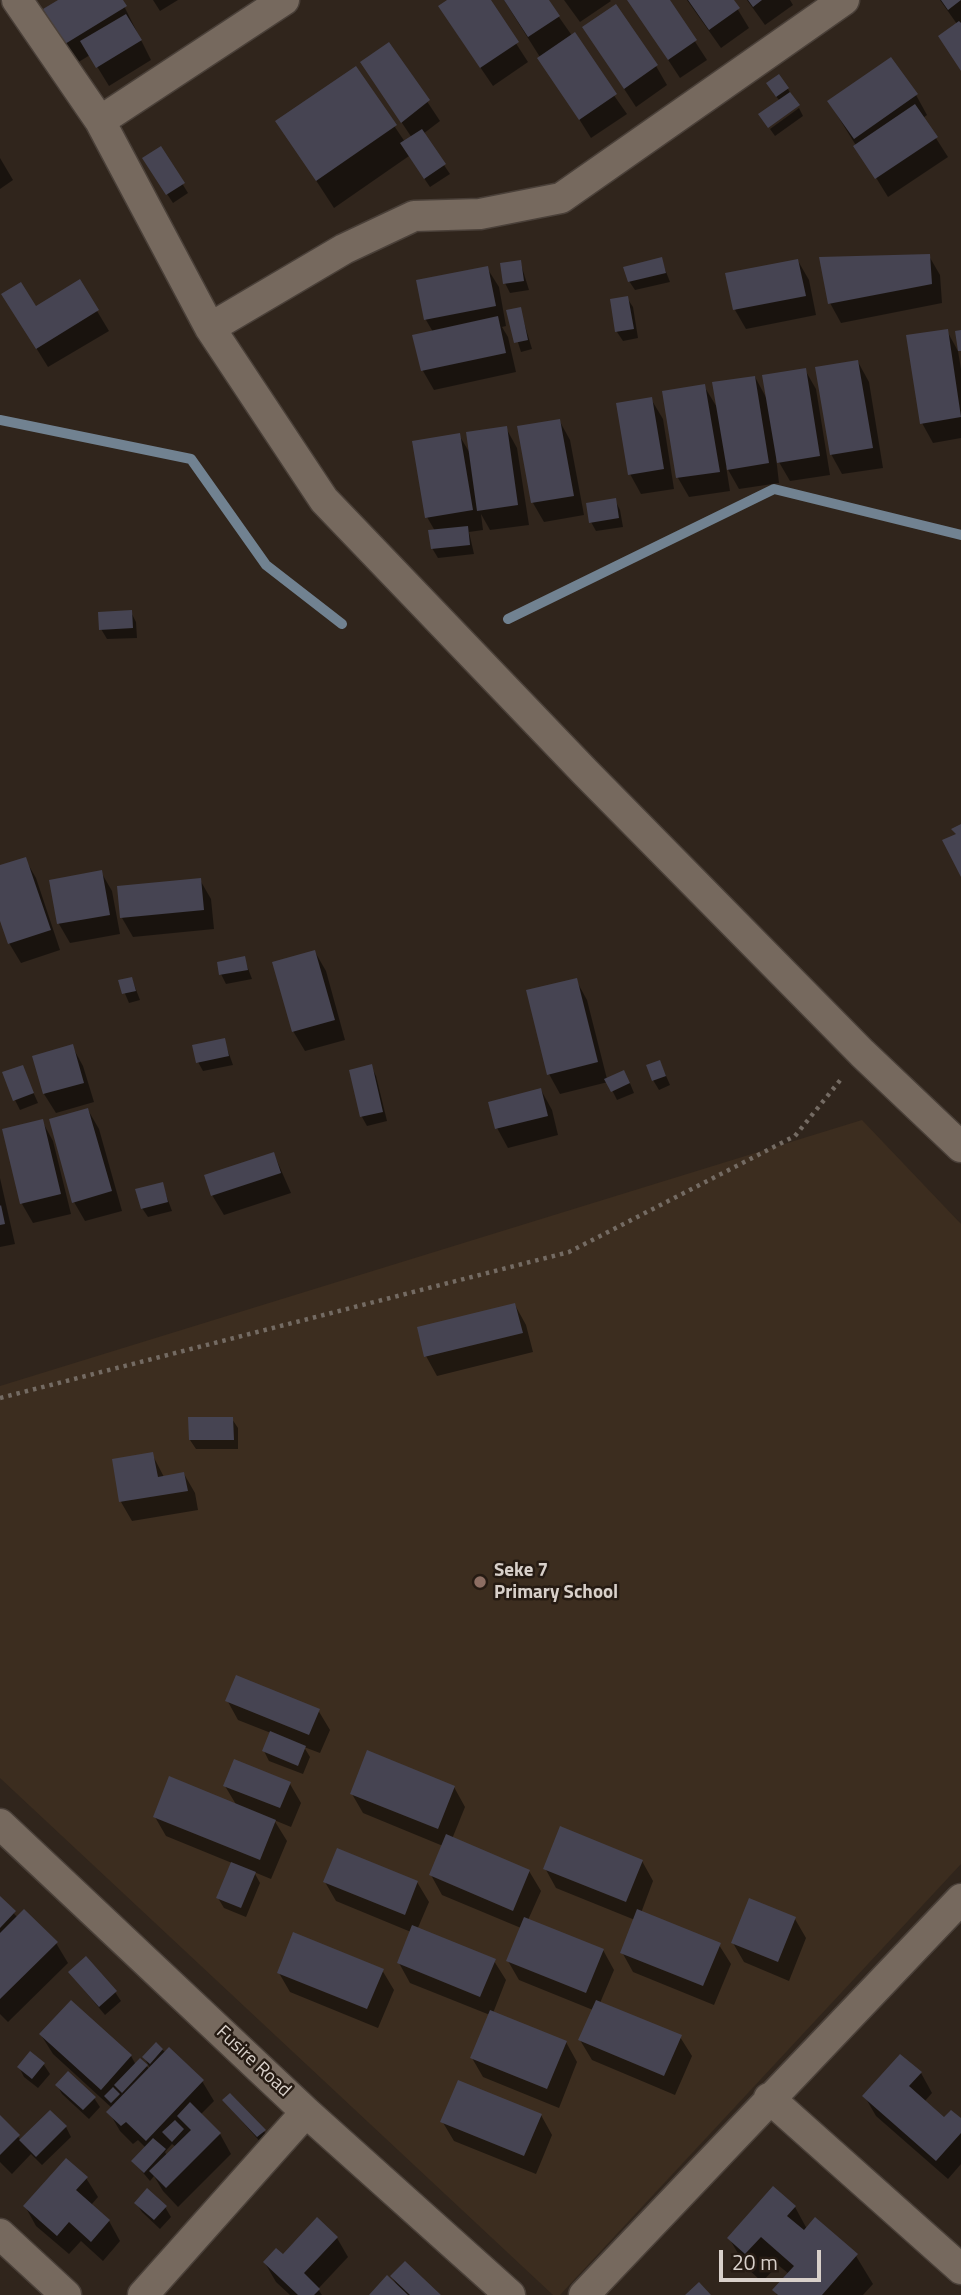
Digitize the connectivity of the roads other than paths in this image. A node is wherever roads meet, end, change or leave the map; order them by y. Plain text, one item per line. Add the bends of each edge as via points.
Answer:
1 (17, 0) edge
2 (284, 0) edge
3 (844, 0) edge
4 (100, 121) junction
5 (210, 328) junction
6 (961, 1147) edge
7 (0, 1824) edge
8 (961, 1899) edge
9 (769, 2098) junction
10 (306, 2112) junction
11 (0, 2234) edge
12 (961, 2269) edge
13 (66, 2295) edge
14 (143, 2295) edge
15 (510, 2295) edge
16 (584, 2295) edge

1 - 4 street
2 - 4 street
3 - 5 street via 561,198 480,214 414,216 344,249
4 - 5 street
5 - 6 street via 324,500 584,772
7 - 10 street, Fusire Road
8 - 9 street
9 - 12 street
9 - 16 street
10 - 14 street
10 - 15 street, Fusire Road
11 - 13 street

